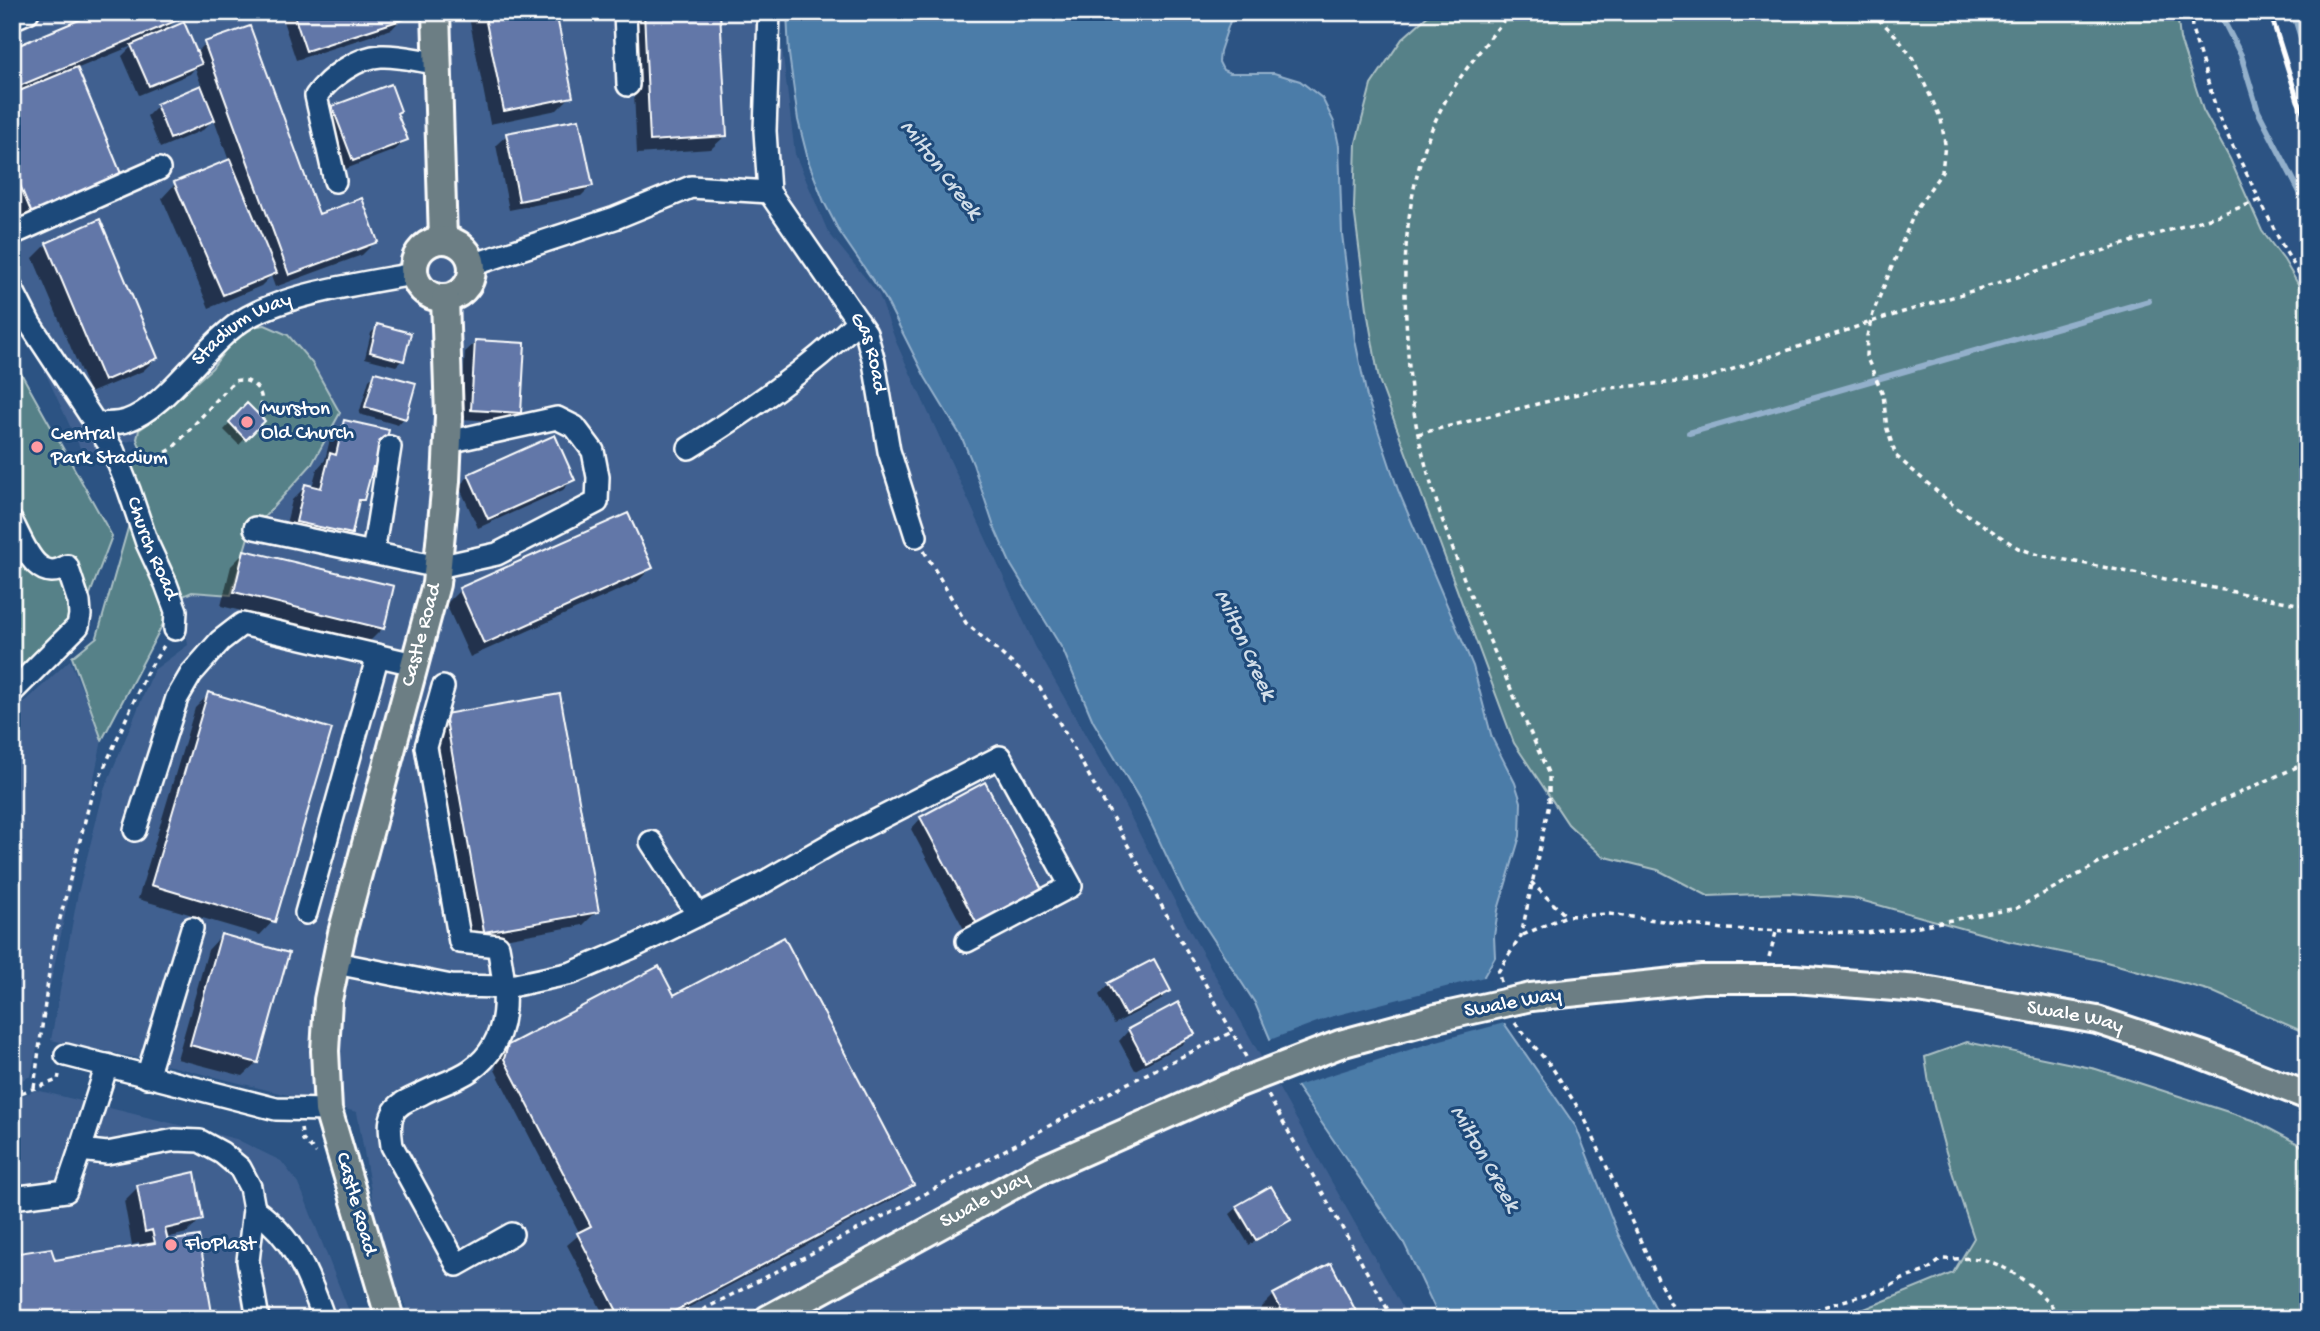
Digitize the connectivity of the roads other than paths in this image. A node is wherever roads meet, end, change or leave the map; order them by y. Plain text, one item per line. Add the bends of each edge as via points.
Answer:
1 (28, 12) edge
2 (436, 12) edge
3 (625, 12) edge
4 (769, 12) edge
5 (12, 19) edge
6 (437, 63) junction
7 (628, 85) dead end
8 (159, 169) dead end
9 (335, 181) dead end
10 (769, 192) junction
11 (12, 234) edge
12 (443, 240) junction
13 (472, 265) junction
14 (413, 274) junction
15 (12, 289) edge
16 (445, 299) junction
17 (858, 321) junction
18 (21, 328) edge
19 (94, 425) junction
20 (448, 442) junction
21 (390, 447) dead end
22 (689, 448) dead end
23 (12, 522) edge
24 (255, 528) dead end
25 (916, 537) road end
26 (373, 553) junction
27 (438, 567) junction
28 (175, 629) road end
29 (378, 655) junction
30 (414, 664) junction
31 (443, 687) dead end
32 (12, 692) edge
33 (135, 830) dead end
34 (651, 842) dead end
35 (306, 913) dead end
36 (698, 915) junction
37 (192, 928) dead end
38 (967, 941) dead end
39 (336, 963) junction
40 (506, 987) junction
41 (66, 1055) road end
42 (107, 1065) junction
43 (148, 1077) junction
44 (2308, 1096) edge
45 (328, 1110) junction
46 (80, 1150) junction
47 (12, 1198) edge
48 (254, 1209) junction
49 (512, 1234) dead end
50 (258, 1319) edge
51 (324, 1319) edge
52 (390, 1319) edge
53 (768, 1319) edge

1 - 5 street
2 - 6 main road
3 - 7 street
4 - 10 street via 765,131
6 - 9 street via 380,56 328,80 316,96
6 - 12 main road
8 - 11 street
10 - 13 street via 691,187 615,218
10 - 17 street, Gas Road
12 - 13 main road via 459,244
12 - 14 main road via 420,252
13 - 16 main road via 469,284 455,297
14 - 16 main road via 426,293
14 - 19 street, Stadium Way via 272,305 221,337 149,408 126,421
15 - 18 street, Church Road
16 - 20 main road, Castle Road
17 - 22 street via 761,402
17 - 25 street, Gas Road via 874,362 889,451
18 - 19 street, Church Road
19 - 28 street, Church Road via 116,458 176,611
20 - 27 main road, Castle Road
20 - 27 street via 557,418 576,427 593,451 597,502 497,554
21 - 26 street
23 - 32 street via 42,570 58,571 66,566 80,615 76,630
24 - 26 street
26 - 27 street
27 - 30 main road, Castle Road
29 - 30 street
29 - 33 street via 242,624 220,640 177,698
29 - 35 street
30 - 39 main road, Castle Road
31 - 40 street via 426,747 460,942 498,946
34 - 36 street
36 - 38 street via 1000,757 1071,886
36 - 40 street via 572,973
37 - 43 street
39 - 40 street via 451,986
39 - 45 main road, Castle Road via 325,1051
40 - 49 street via 503,1023 494,1046 472,1069 401,1104 392,1115 390,1129 392,1146 457,1265
41 - 42 street
42 - 43 street
42 - 46 street
43 - 45 street via 276,1110
44 - 53 main road, Swale Way, bridge via 2222,1061 2097,1020 1919,989 1795,979 1702,979 1436,1018 1340,1044 1224,1089 1040,1171
45 - 52 main road, Castle Road
46 - 47 street via 66,1191
46 - 48 street via 107,1153 175,1140 200,1141 240,1168 250,1186
48 - 50 street via 247,1261
48 - 51 street via 292,1246

